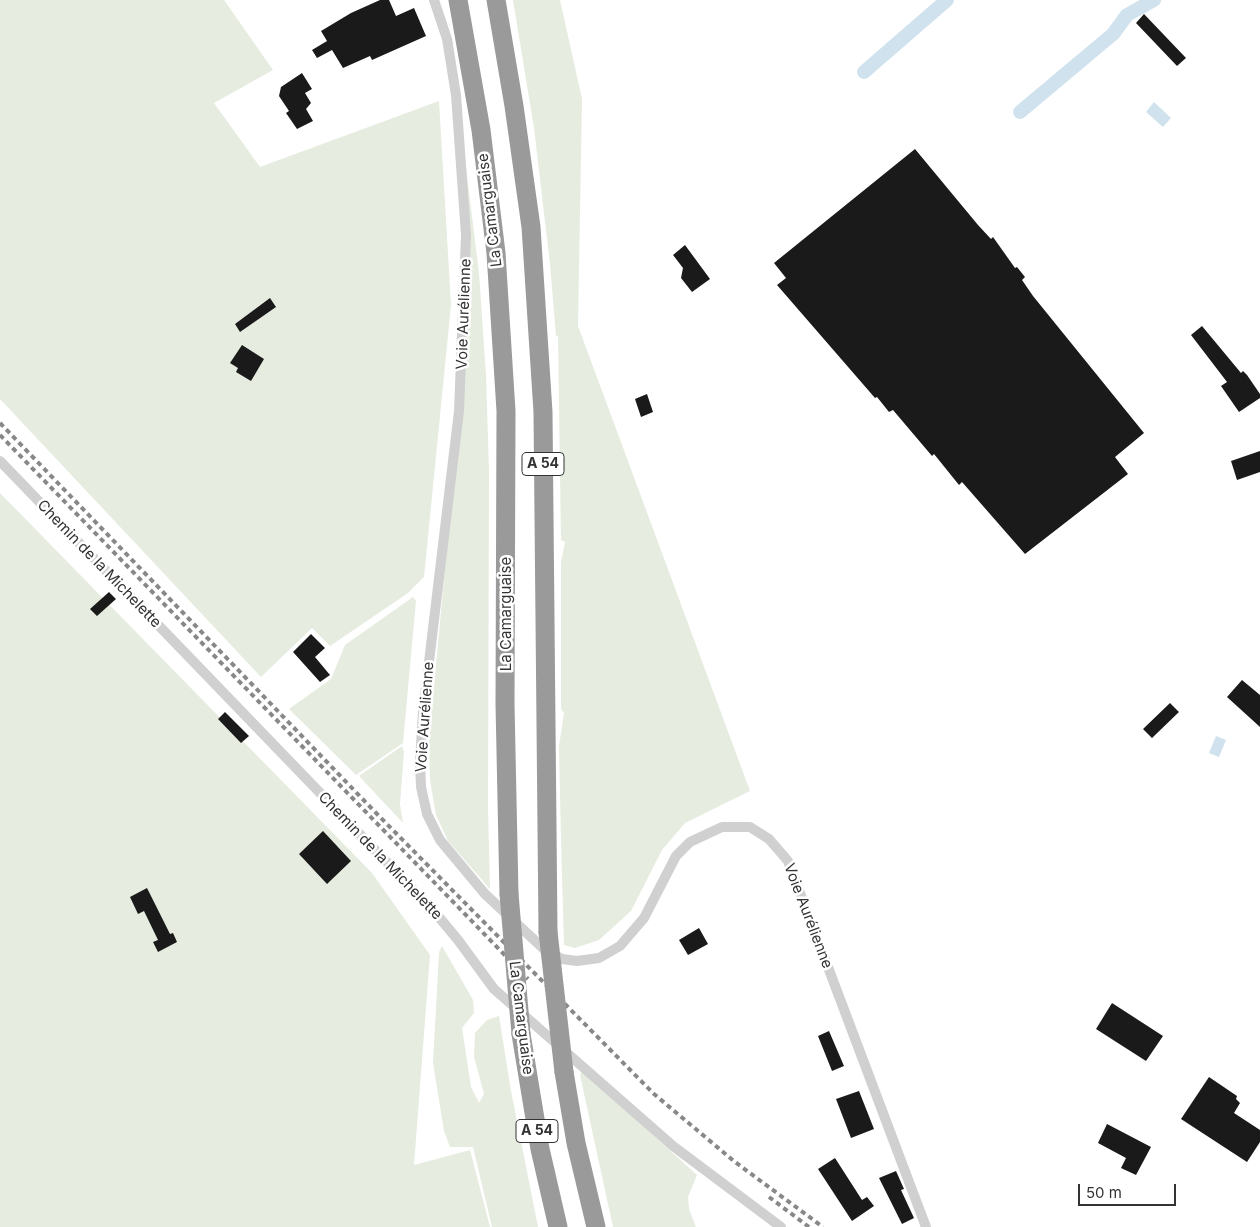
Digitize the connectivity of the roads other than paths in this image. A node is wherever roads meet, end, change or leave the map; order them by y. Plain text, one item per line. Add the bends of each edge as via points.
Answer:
1 (434, 0) edge
2 (458, 0) edge
3 (496, 0) edge
4 (0, 461) edge
5 (558, 1227) edge
6 (596, 1227) edge
7 (781, 1227) edge
8 (926, 1227) edge

1 - 8 street, Voie Aurélienne via 447,39 456,96 466,244 459,411 423,712 420,762 427,814 440,840 485,894 545,950 562,959 576,961 599,958 620,946 644,918 676,856 690,842 722,827 750,827 769,839 788,861
2 - 5 highway, La Camarguaise / A 54, bridge via 481,130 496,253 506,411 505,704 509,894 521,1034 540,1149
3 - 6 highway, A 54, bridge via 531,227 543,412 548,932 564,1072 576,1143
4 - 7 street, Chemin de la Michelette via 433,910 494,989 673,1146

